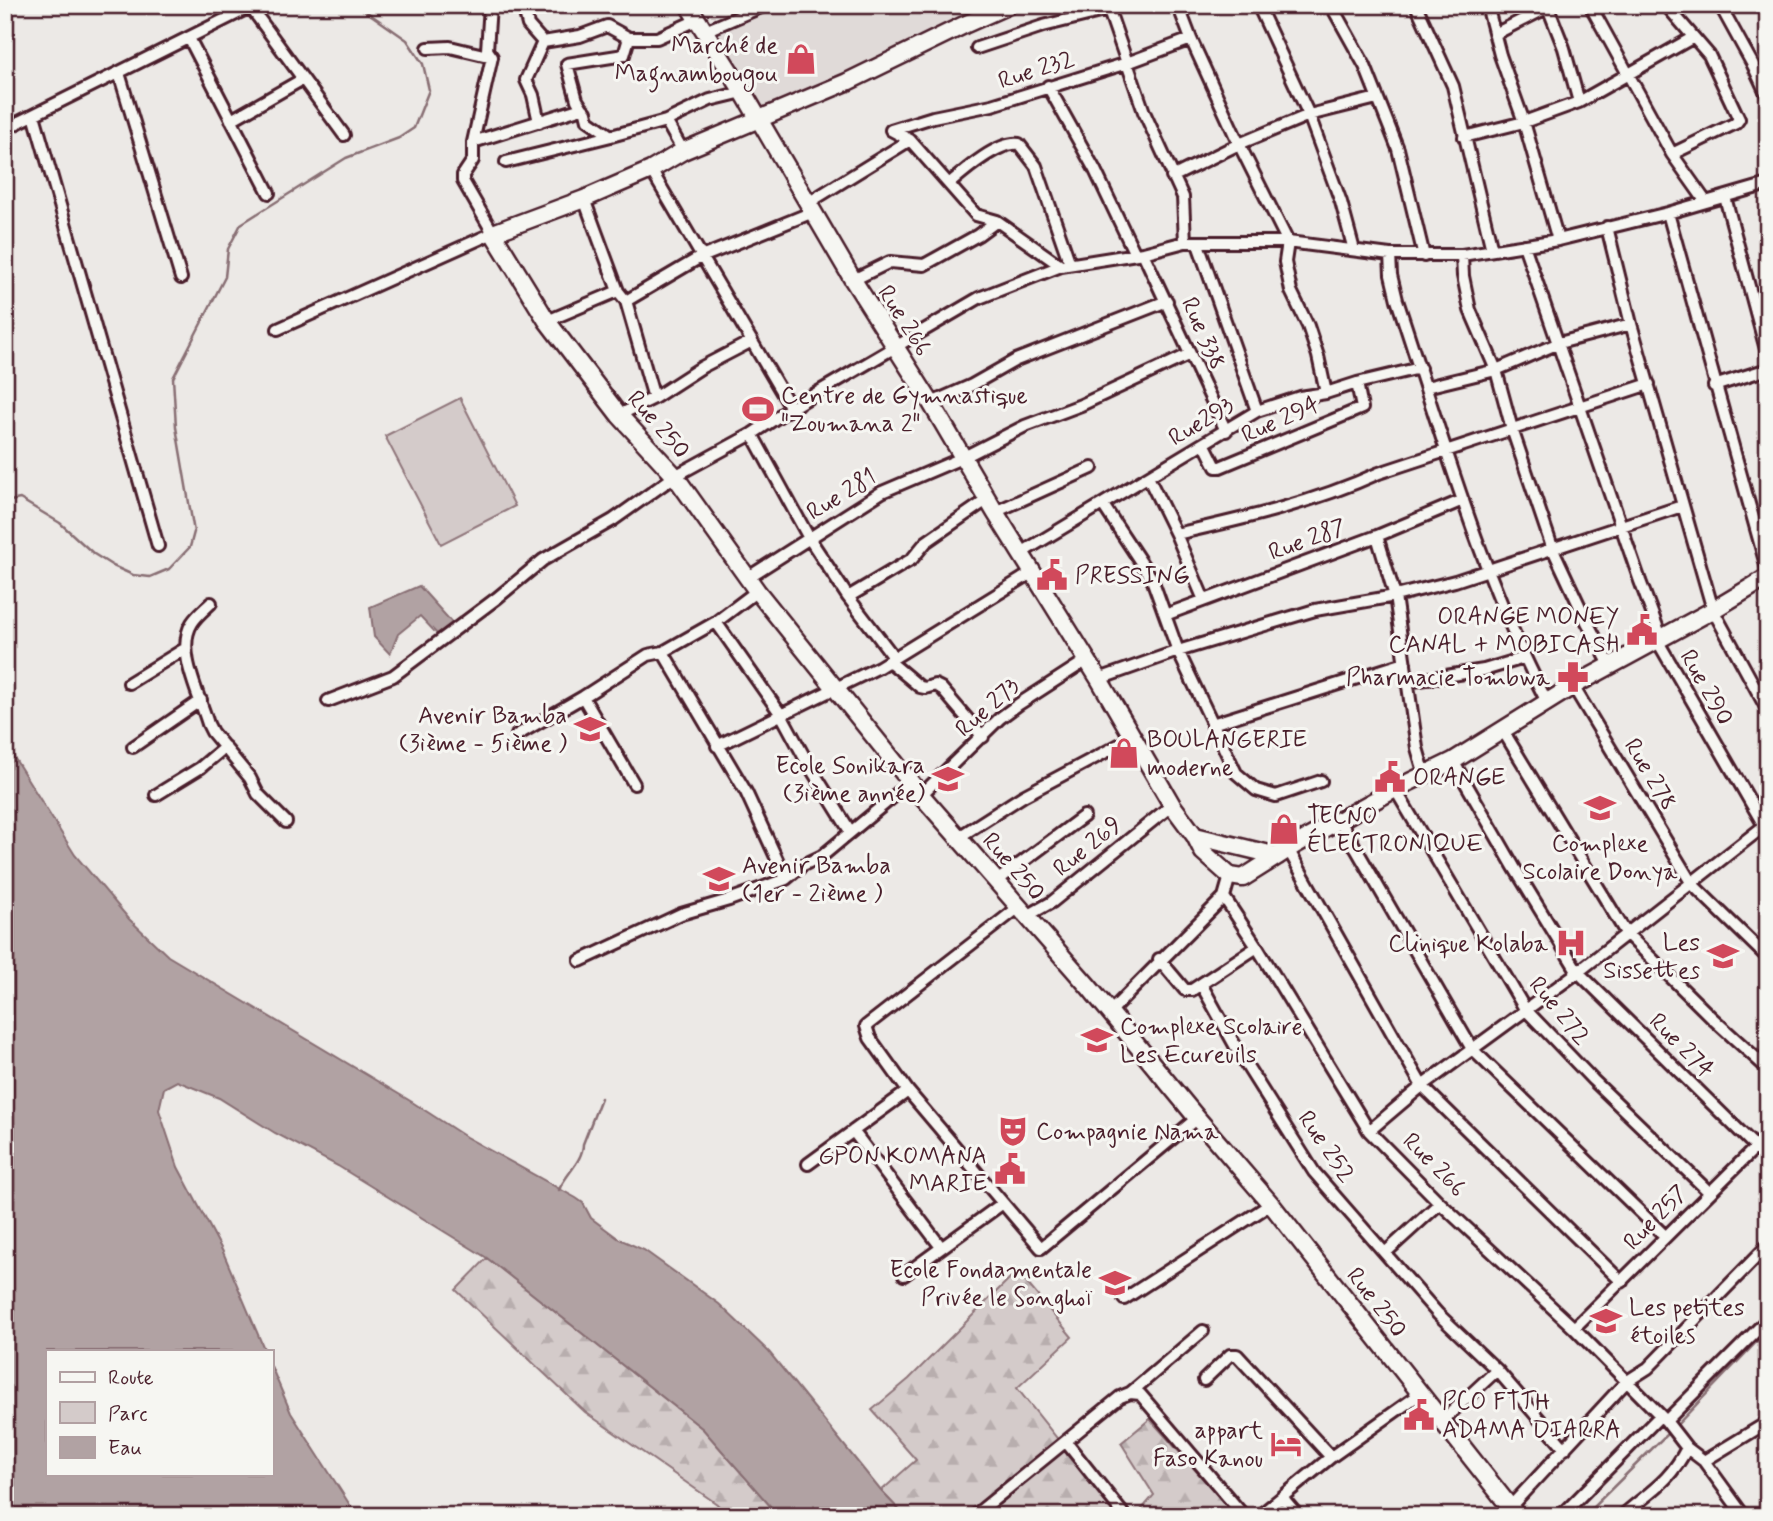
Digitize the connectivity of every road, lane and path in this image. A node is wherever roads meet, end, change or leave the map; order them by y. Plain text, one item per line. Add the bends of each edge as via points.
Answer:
1 (490, 5) edge
2 (523, 5) edge
3 (688, 5) edge
4 (766, 5) edge
5 (1009, 5) edge
6 (1178, 5) edge
7 (1258, 5) edge
8 (1331, 5) edge
9 (1416, 5) edge
10 (1487, 5) edge
11 (1590, 5) edge
12 (1666, 5) edge
13 (1720, 5) edge
14 (249, 6) edge
15 (1548, 6) edge
16 (1107, 8) edge
17 (701, 25) junction
18 (1495, 34) junction
19 (189, 38) junction
20 (629, 38) junction
21 (1692, 38) junction
22 (1191, 39) junction
23 (543, 42) junction
24 (428, 48) dead end
25 (977, 48) dead end
26 (492, 57) junction
27 (1127, 63) junction
28 (119, 73) junction
29 (1629, 75) junction
30 (303, 79) junction
31 (1048, 86) junction
32 (743, 92) junction
33 (1377, 97) junction
34 (1768, 97) edge
35 (1579, 102) junction
36 (582, 108) junction
37 (34, 115) junction
38 (1309, 115) junction
39 (758, 118) junction
40 (232, 120) junction
41 (666, 121) junction
42 (539, 122) junction
43 (1524, 122) junction
44 (5, 129) edge
45 (344, 135) dead end
46 (611, 136) junction
47 (1464, 137) junction
48 (911, 140) junction
49 (473, 142) junction
50 (1239, 144) junction
51 (683, 151) junction
52 (1672, 153) junction
53 (506, 162) dead end
54 (650, 170) junction
55 (1172, 177) junction
56 (949, 184) junction
57 (1768, 184) edge
58 (269, 193) dead end
59 (1724, 197) junction
60 (584, 200) junction
61 (1706, 202) junction
62 (810, 207) junction
63 (1668, 213) junction
64 (997, 221) junction
65 (1607, 227) junction
66 (493, 233) junction
67 (1558, 240) junction
68 (1185, 242) junction
69 (1288, 242) junction
70 (1198, 244) junction
71 (1524, 246) junction
72 (1354, 250) junction
73 (1492, 250) junction
74 (1139, 253) junction
75 (1390, 255) junction
76 (1462, 255) junction
77 (702, 257) junction
78 (1424, 257) junction
79 (1066, 265) junction
80 (181, 278) dead end
81 (853, 280) junction
82 (618, 291) junction
83 (626, 301) junction
84 (1167, 301) junction
85 (547, 321) junction
86 (1631, 324) junction
87 (278, 329) dead end
88 (752, 341) junction
89 (1559, 343) junction
90 (896, 348) junction
91 (1190, 354) junction
92 (1768, 356) edge
93 (1420, 368) junction
94 (1768, 369) edge
95 (1496, 370) junction
96 (1357, 383) junction
97 (1649, 384) junction
98 (1714, 386) junction
99 (1426, 387) junction
100 (1326, 393) junction
101 (654, 398) junction
102 (931, 403) junction
103 (1579, 405) junction
104 (791, 408) junction
105 (1258, 411) junction
106 (619, 415) junction
107 (1512, 429) junction
108 (1226, 430) junction
109 (752, 434) junction
110 (1204, 443) junction
111 (1447, 452) junction
112 (962, 458) junction
113 (1092, 468) dead end
114 (675, 476) junction
115 (1148, 477) junction
116 (1463, 500) junction
117 (1103, 505) junction
118 (992, 506) junction
119 (1682, 506) junction
120 (1620, 525) junction
121 (1176, 534) junction
122 (1377, 536) junction
123 (809, 538) junction
124 (158, 546) dead end
125 (1552, 547) junction
126 (1021, 553) junction
127 (1490, 570) junction
128 (1033, 572) junction
129 (1768, 575) edge
130 (752, 584) junction
131 (1395, 596) junction
132 (848, 597) junction
133 (1204, 600) junction
134 (211, 603) dead end
135 (1713, 610) junction
136 (1165, 615) junction
137 (716, 622) junction
138 (1659, 639) junction
139 (186, 648) junction
140 (1178, 651) junction
141 (663, 652) junction
142 (891, 658) junction
143 (1524, 658) junction
144 (1087, 660) junction
145 (1405, 663) junction
146 (1610, 665) junction
147 (1099, 679) junction
148 (1407, 682) junction
149 (129, 683) dead end
150 (1573, 686) junction
151 (836, 689) junction
152 (583, 697) junction
153 (201, 700) junction
154 (328, 701) dead end
155 (1547, 702) junction
156 (1768, 711) edge
157 (782, 716) junction
158 (1212, 723) junction
159 (1502, 729) junction
160 (517, 735) dead end
161 (983, 737) junction
162 (1132, 738) junction
163 (717, 746) junction
164 (133, 747) dead end
165 (225, 747) junction
166 (1453, 761) junction
167 (1425, 775) junction
168 (1321, 781) dead end
169 (634, 784) dead end
170 (916, 789) junction
171 (1395, 789) junction
172 (156, 795) dead end
173 (1171, 805) junction
174 (1084, 816) dead end
175 (1340, 821) junction
176 (286, 822) dead end
177 (1766, 827) edge
178 (849, 831) junction
179 (1190, 831) junction
180 (959, 837) junction
181 (1283, 852) junction
182 (1230, 876) junction
183 (786, 879) junction
184 (997, 881) junction
185 (1692, 884) junction
186 (1224, 897) junction
187 (1023, 912) junction
188 (1626, 933) junction
189 (1257, 947) junction
190 (1768, 958) edge
191 (1159, 959) junction
192 (580, 961) dead end
193 (1578, 972) junction
194 (1201, 984) junction
195 (1525, 1009) junction
196 (1110, 1012) junction
197 (1472, 1049) junction
198 (1768, 1069) edge
199 (1422, 1086) junction
200 (908, 1091) junction
201 (1197, 1118) junction
202 (853, 1131) junction
203 (1369, 1131) junction
204 (1768, 1135) edge
205 (1756, 1147) junction
206 (1768, 1159) edge
207 (808, 1164) dead end
208 (1709, 1192) junction
209 (1003, 1203) junction
210 (1440, 1203) junction
211 (1271, 1204) junction
212 (1665, 1236) junction
213 (1768, 1245) edge
214 (941, 1247) junction
215 (1385, 1253) junction
216 (904, 1275) dead end
217 (1622, 1282) junction
218 (1124, 1299) dead end
219 (1768, 1319) edge
220 (1574, 1328) junction
221 (1203, 1331) dead end
222 (1497, 1370) junction
223 (1204, 1380) dead end
224 (1626, 1382) junction
225 (1130, 1393) junction
226 (1420, 1394) junction
227 (1663, 1419) junction
228 (1442, 1421) junction
229 (1768, 1422) edge
230 (1066, 1442) junction
231 (1687, 1448) junction
232 (1566, 1449) junction
233 (1331, 1457) junction
234 (1704, 1461) junction
235 (1282, 1497) junction
236 (1514, 1511) edge
237 (1627, 1514) edge
238 (974, 1516) edge
239 (1125, 1516) edge
240 (1244, 1516) edge
241 (1259, 1516) edge
242 (1298, 1516) edge
243 (1561, 1516) edge
244 (1744, 1516) edge

1 - 26 street via 487,50
2 - 23 street via 528,25
3 - 17 street, Rue 266
4 - 17 street
5 - 39 street
6 - 22 street
7 - 38 street
8 - 33 street
9 - 47 street via 1453,86
10 - 18 street
11 - 29 street
12 - 21 street
13 - 34 street
14 - 19 street
14 - 30 street
15 - 18 street
15 - 35 street
16 - 25 street
16 - 27 street
17 - 20 street via 657,38
17 - 32 street, Rue 266
18 - 43 street
19 - 28 street
19 - 40 street
20 - 23 street via 607,26
20 - 36 street via 624,55 567,64
21 - 29 street
21 - 52 street via 1709,55 1739,119
22 - 27 street, Rue 232
22 - 50 street
23 - 42 street via 526,80
24 - 26 street via 450,47
26 - 49 street
27 - 31 street, Rue 232
27 - 55 street
28 - 37 street
28 - 80 street
29 - 35 street
29 - 52 street
30 - 40 street
30 - 45 street
31 - 48 street, Rue 232 via 891,130
31 - 74 street, Rue 338
32 - 39 street, Rue 266
32 - 41 street via 710,100
33 - 38 street
33 - 78 street via 1398,149
35 - 43 street
36 - 42 street
36 - 46 street via 588,120
37 - 44 street
37 - 124 street
38 - 50 street
38 - 72 street
39 - 51 street
39 - 62 street, Rue 266
40 - 58 street
41 - 46 street
41 - 51 street
42 - 49 street
43 - 47 street
43 - 67 street
46 - 53 street
47 - 73 street
48 - 56 street
48 - 62 street
49 - 66 street via 473,160 463,181
50 - 55 street
50 - 69 street
51 - 54 street
52 - 61 street
54 - 60 street
54 - 77 street
55 - 68 street via 1183,197
56 - 64 street via 976,215
56 - 79 street via 986,156 1019,144 1036,166
57 - 59 street
59 - 61 street
59 - 92 street
60 - 66 street
60 - 82 street
61 - 63 street
62 - 77 street
62 - 81 street, Rue 266
63 - 65 street
63 - 98 street
64 - 79 street
64 - 81 street via 924,265 890,262
65 - 67 street
65 - 86 street
66 - 85 street, Rue 250
66 - 87 street
67 - 71 street
68 - 70 street
68 - 74 street
69 - 70 street
69 - 72 street
69 - 100 street via 1285,262 1291,291 1308,326
70 - 105 street
71 - 73 street
71 - 89 street, Rue 290
72 - 75 street
73 - 76 street
74 - 79 street
74 - 84 street, Rue 338
75 - 78 street
75 - 93 street via 1397,300
76 - 78 street
76 - 95 street via 1470,310
77 - 83 street
77 - 88 street
79 - 90 street via 979,298
81 - 90 street, Rue 266
82 - 83 street
82 - 85 street
83 - 101 street
84 - 91 street, Rue 338
84 - 102 street via 1016,360
85 - 106 street, Rue 250
86 - 89 street
86 - 97 street
88 - 101 street
88 - 104 street
89 - 95 street
89 - 103 street, Rue 290
90 - 102 street, Rue 266
90 - 104 street
91 - 108 street, Rue 338
91 - 112 street, Rue 281
93 - 96 street, Rue293
93 - 99 street
94 - 98 street
95 - 99 street
95 - 107 street
96 - 100 street, Rue293
96 - 110 street, Rue 294 via 1362,408 1220,467
97 - 103 street
97 - 119 street
98 - 129 street
99 - 111 street
100 - 105 street, Rue293
101 - 106 street
102 - 112 street, Rue 266
103 - 107 street
103 - 120 street, Rue 290
104 - 109 street
105 - 108 street, Rue293
106 - 114 street, Rue 250
107 - 111 street
107 - 125 street
108 - 110 street, Rue293
109 - 114 street
109 - 123 street
110 - 115 street, Rue293
111 - 116 street
111 - 121 street via 1275,512
112 - 118 street, Rue 266
112 - 123 street, Rue 281 via 882,492
113 - 118 street
114 - 130 street, Rue 250
114 - 154 street via 613,520 543,560 393,676
115 - 117 street, Rue293
115 - 121 street
116 - 122 street, Rue 287
116 - 127 street
117 - 126 street, Rue293
117 - 136 street via 1152,579
118 - 126 street, Rue 266
118 - 132 street via 926,542 912,559
119 - 120 street
119 - 135 street
120 - 125 street
120 - 138 street, Rue 290
121 - 133 street
122 - 131 street
122 - 133 street, Rue 287
123 - 130 street, Rue 281
123 - 132 street
125 - 127 street
125 - 146 street
126 - 128 street, Rue 266
127 - 131 street
127 - 143 street
128 - 142 street
128 - 144 street, Rue 266
129 - 135 street
130 - 137 street, Rue 281
130 - 151 street, Rue 250
131 - 140 street via 1315,610
131 - 145 street
132 - 142 street
133 - 136 street, Rue 287
134 - 139 street via 191,624
135 - 138 street
135 - 156 street
136 - 140 street
137 - 141 street, Rue 281
137 - 157 street
138 - 146 street
138 - 177 street, Rue 290
139 - 149 street
139 - 153 street
140 - 147 street
140 - 158 street
141 - 152 street, Rue 281 via 648,655
141 - 163 street
142 - 151 street
142 - 161 street via 920,687 941,688
143 - 148 street via 1484,670
143 - 155 street
144 - 147 street, Rue 266
144 - 161 street, Rue 273 via 1000,718
145 - 148 street
145 - 158 street
146 - 150 street
147 - 162 street, Rue 266
148 - 167 street
150 - 155 street
150 - 185 street, Rue 278
151 - 157 street
151 - 170 street, Rue 250
152 - 160 street, Rue 281
152 - 169 street
153 - 164 street
153 - 165 street via 212,732
155 - 159 street
157 - 163 street
157 - 178 street
158 - 168 street via 1236,773 1256,790 1276,796
159 - 166 street
159 - 188 street
161 - 170 street, Rue 273
162 - 173 street, Rue 266
162 - 180 street via 1023,796
163 - 183 street via 746,792
165 - 172 street
165 - 176 street via 258,794
166 - 167 street
166 - 193 street, Rue 274
167 - 171 street
170 - 178 street, Rue 273
170 - 180 street, Rue 250
171 - 175 street
171 - 195 street, Rue 272
173 - 179 street, Rue 266
173 - 187 street, Rue 269 via 1052,902
174 - 184 street
175 - 181 street
175 - 197 street
177 - 185 street
178 - 183 street, Rue 273 via 822,856
179 - 181 street via 1241,848
179 - 182 street, Rue 266 via 1203,852
180 - 184 street, Rue 250
181 - 182 street via 1243,878
181 - 199 street
182 - 186 street
183 - 192 street, Rue 273 via 681,914
184 - 187 street, Rue 250
185 - 188 street
185 - 190 street, Rue 278
186 - 189 street, Rue 266
186 - 191 street
187 - 196 street, Rue 250
187 - 200 street, Rue 269 via 866,1026
188 - 193 street
188 - 198 street
189 - 194 street
189 - 203 street, Rue 266
191 - 194 street via 1185,990
191 - 196 street
193 - 195 street
193 - 205 street, Rue 274
194 - 215 street, Rue 252 via 1314,1172
195 - 197 street
195 - 208 street, Rue 272
196 - 201 street, Rue 250
197 - 199 street
197 - 212 street
199 - 203 street
199 - 217 street
200 - 202 street
200 - 209 street
201 - 209 street via 1041,1248
201 - 211 street, Rue 250
202 - 207 street
202 - 214 street
203 - 210 street, Rue 266
204 - 205 street, Rue 257
205 - 206 street, Rue 274
205 - 208 street, Rue 257
208 - 212 street, Rue 257
209 - 214 street
210 - 215 street
210 - 220 street, Rue 266
211 - 218 street
211 - 226 street, Rue 250
212 - 217 street, Rue 257
213 - 224 street via 1648,1368
214 - 216 street
215 - 222 street, Rue 252 via 1438,1314
217 - 220 street, Rue 257
219 - 227 street
220 - 224 street, Rue 266
221 - 225 street
222 - 228 street
222 - 232 street, Rue 252
223 - 233 street via 1230,1355 1237,1355
224 - 227 street, Rue 266
224 - 232 street
225 - 230 street
225 - 240 street via 1140,1394
226 - 228 street, Rue 250
226 - 233 street
227 - 231 street, Rue 266
227 - 243 street
228 - 236 street, Rue 250
229 - 234 street
230 - 238 street
230 - 239 street
231 - 234 street, Rue 266
231 - 237 street via 1676,1469
232 - 236 street
233 - 235 street
234 - 244 street, Rue 266
235 - 241 street
235 - 242 street

